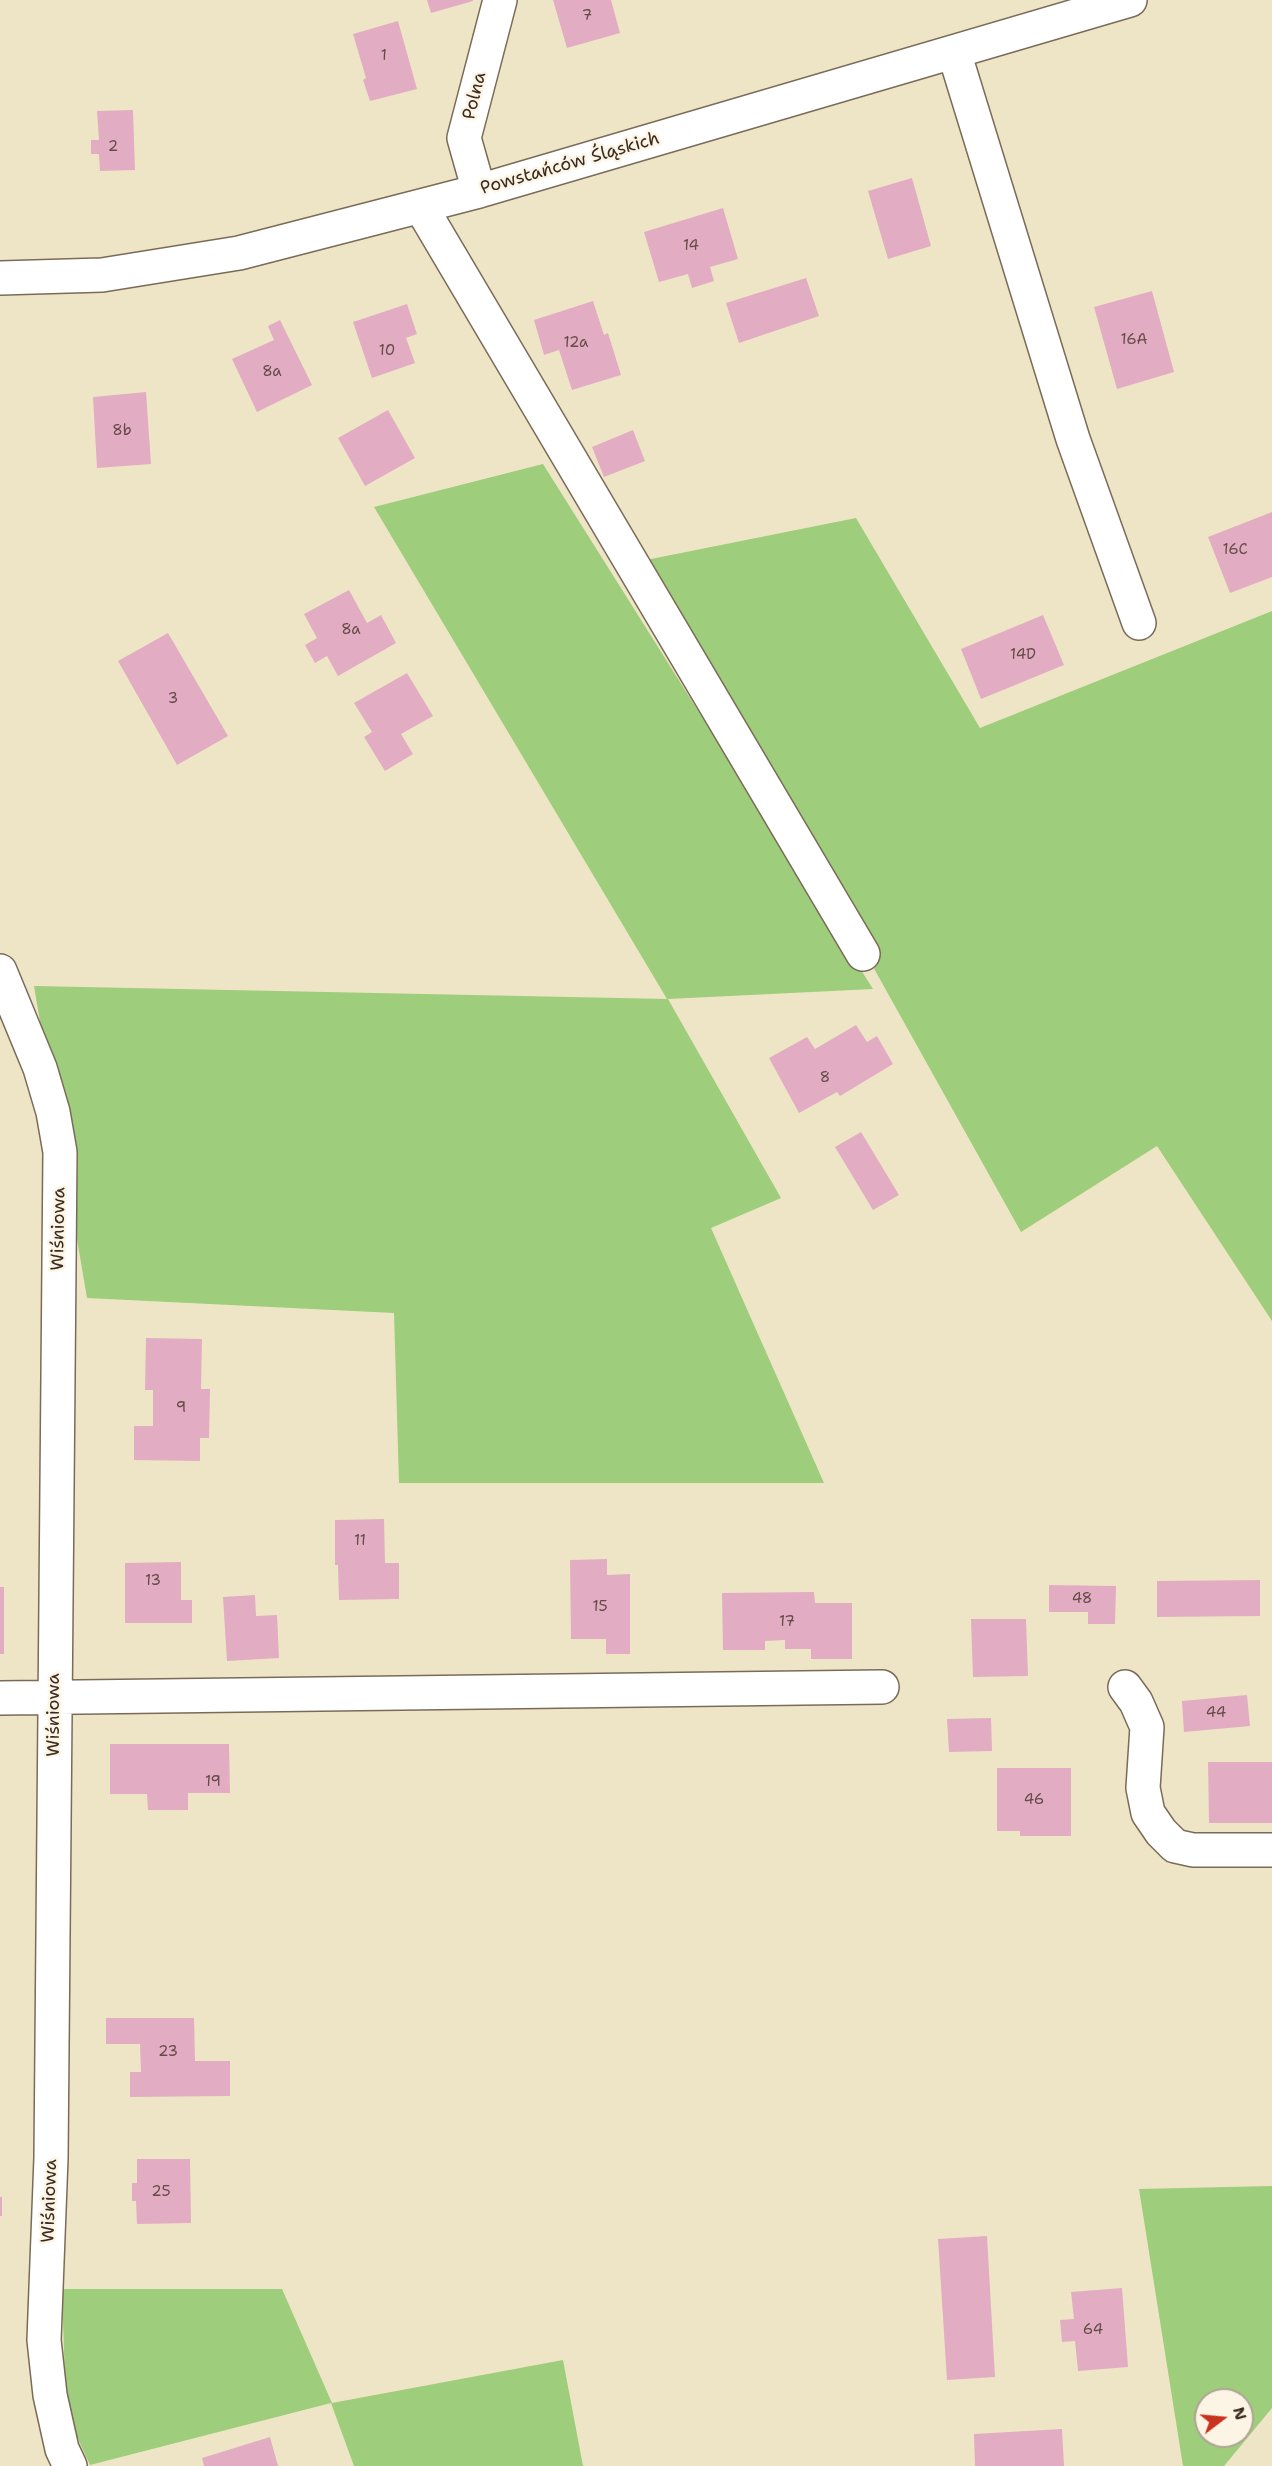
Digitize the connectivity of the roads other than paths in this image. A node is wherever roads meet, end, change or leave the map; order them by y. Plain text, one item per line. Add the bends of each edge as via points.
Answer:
1 (500, 0) edge
2 (1130, 0) edge
3 (954, 52) junction
4 (479, 191) junction
5 (421, 207) junction
6 (0, 278) edge
7 (0, 295) edge
8 (1139, 622) dead end
9 (863, 954) dead end
10 (0, 971) edge
11 (882, 1687) dead end
12 (1125, 1687) dead end
13 (0, 1698) edge
14 (54, 1698) junction
15 (1272, 1850) edge
16 (70, 2466) edge

1 - 4 street, Polna via 464,138
2 - 3 street, Powstańców Śląskich
3 - 4 street, Powstańców Śląskich
3 - 8 street via 1073,439
4 - 5 street, Powstańców Śląskich
5 - 6 street, Powstańców Śląskich via 239,253 102,275
5 - 9 street
6 - 7 street
10 - 14 street, Wiśniowa via 40,1068 60,1152
11 - 14 street
12 - 15 street via 1147,1727 1143,1788 1148,1813 1161,1832 1175,1846 1193,1850
13 - 14 street
14 - 16 street, Wiśniowa via 51,2158 44,2340 50,2395 62,2449

